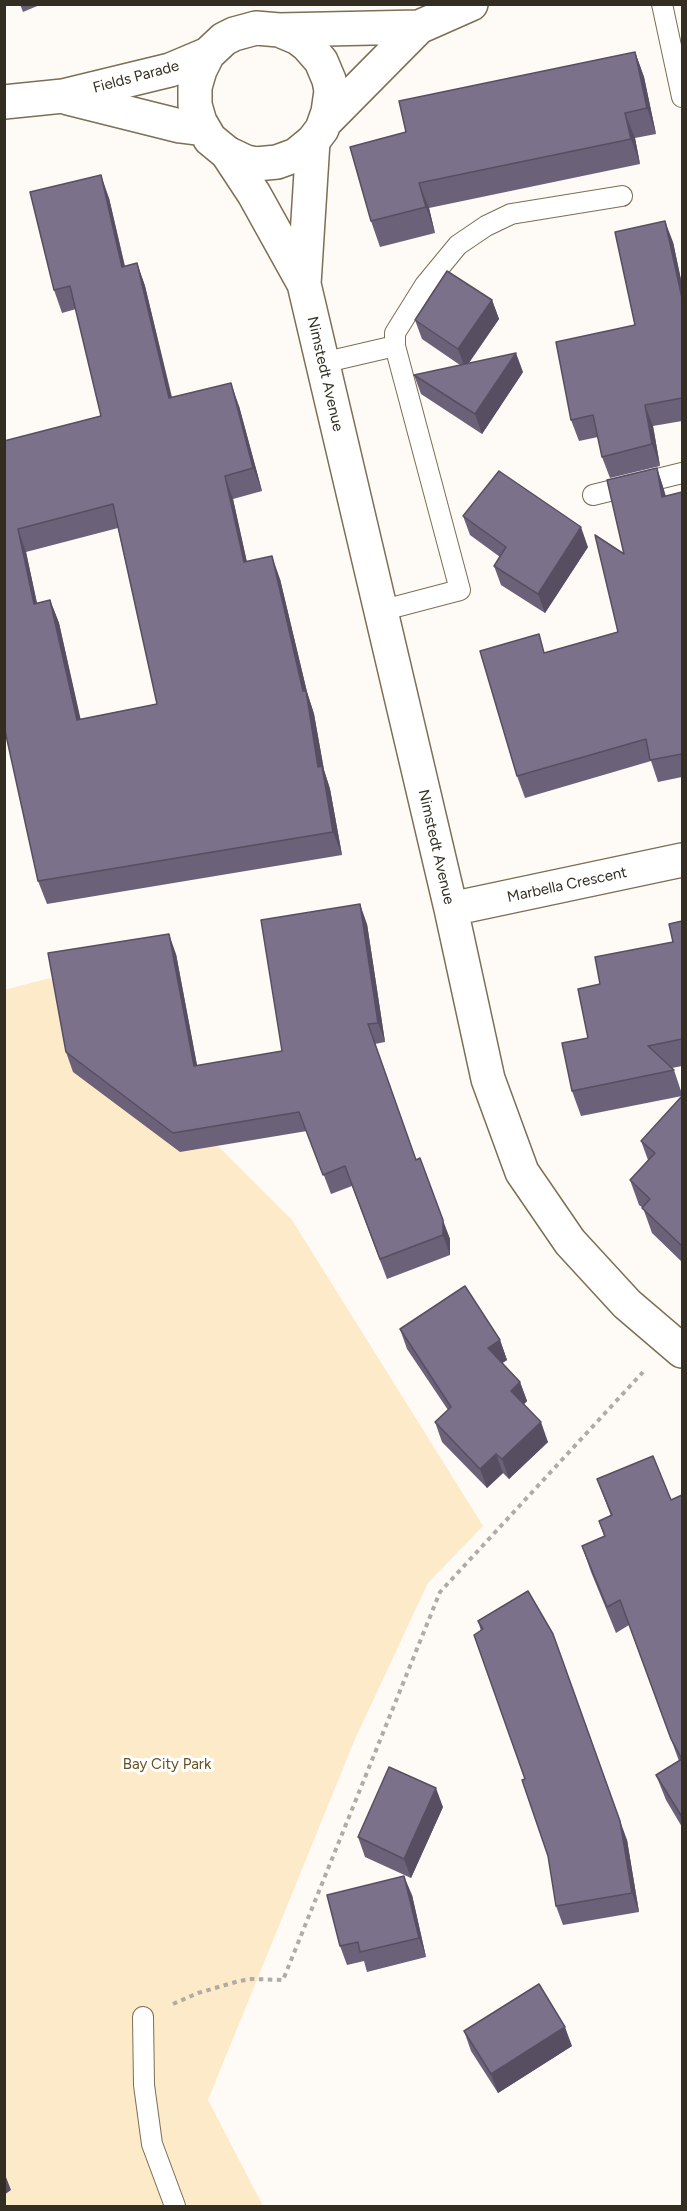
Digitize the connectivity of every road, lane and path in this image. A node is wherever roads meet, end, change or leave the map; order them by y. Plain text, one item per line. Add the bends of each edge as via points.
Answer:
1 (471, 4) edge
2 (662, 4) edge
3 (419, 27) junction
4 (279, 30) junction
5 (208, 54) junction
6 (63, 96) junction
7 (682, 97) edge
8 (4, 102) edge
9 (204, 129) junction
10 (319, 132) junction
11 (227, 153) junction
12 (622, 196) dead end
13 (304, 284) junction
14 (395, 346) junction
15 (322, 363) junction
16 (682, 473) edge
17 (593, 495) dead end
18 (381, 611) junction
19 (682, 860) edge
20 (451, 909) junction
21 (682, 1352) edge
22 (650, 1365) dead end
23 (143, 2016) joint
24 (175, 2206) edge

1 - 3 street
2 - 7 lane
3 - 4 street
3 - 10 street
4 - 5 street via 256,28 234,34
4 - 10 street via 307,45 326,70 331,91
5 - 6 street, Fields Parade via 170,70
5 - 9 street via 194,96
6 - 8 street, Fields Parade
6 - 9 street, Fields Parade
9 - 11 street
10 - 11 street via 296,155 277,162 256,164
10 - 13 street, Nimstedt Avenue
11 - 13 street, Nimstedt Avenue
12 - 14 lane via 511,214 486,226 458,245 425,285 395,333
13 - 15 street, Nimstedt Avenue
14 - 15 lane
14 - 18 lane via 460,590
15 - 18 street, Nimstedt Avenue
16 - 17 lane
18 - 20 street, Nimstedt Avenue
19 - 20 street, Marbella Crescent
20 - 21 street, Nimstedt Avenue via 488,1079 522,1172 570,1242 627,1304
22 - 23 path via 440,1592 283,1980 238,1981
23 - 24 lane via 144,2085 152,2144

